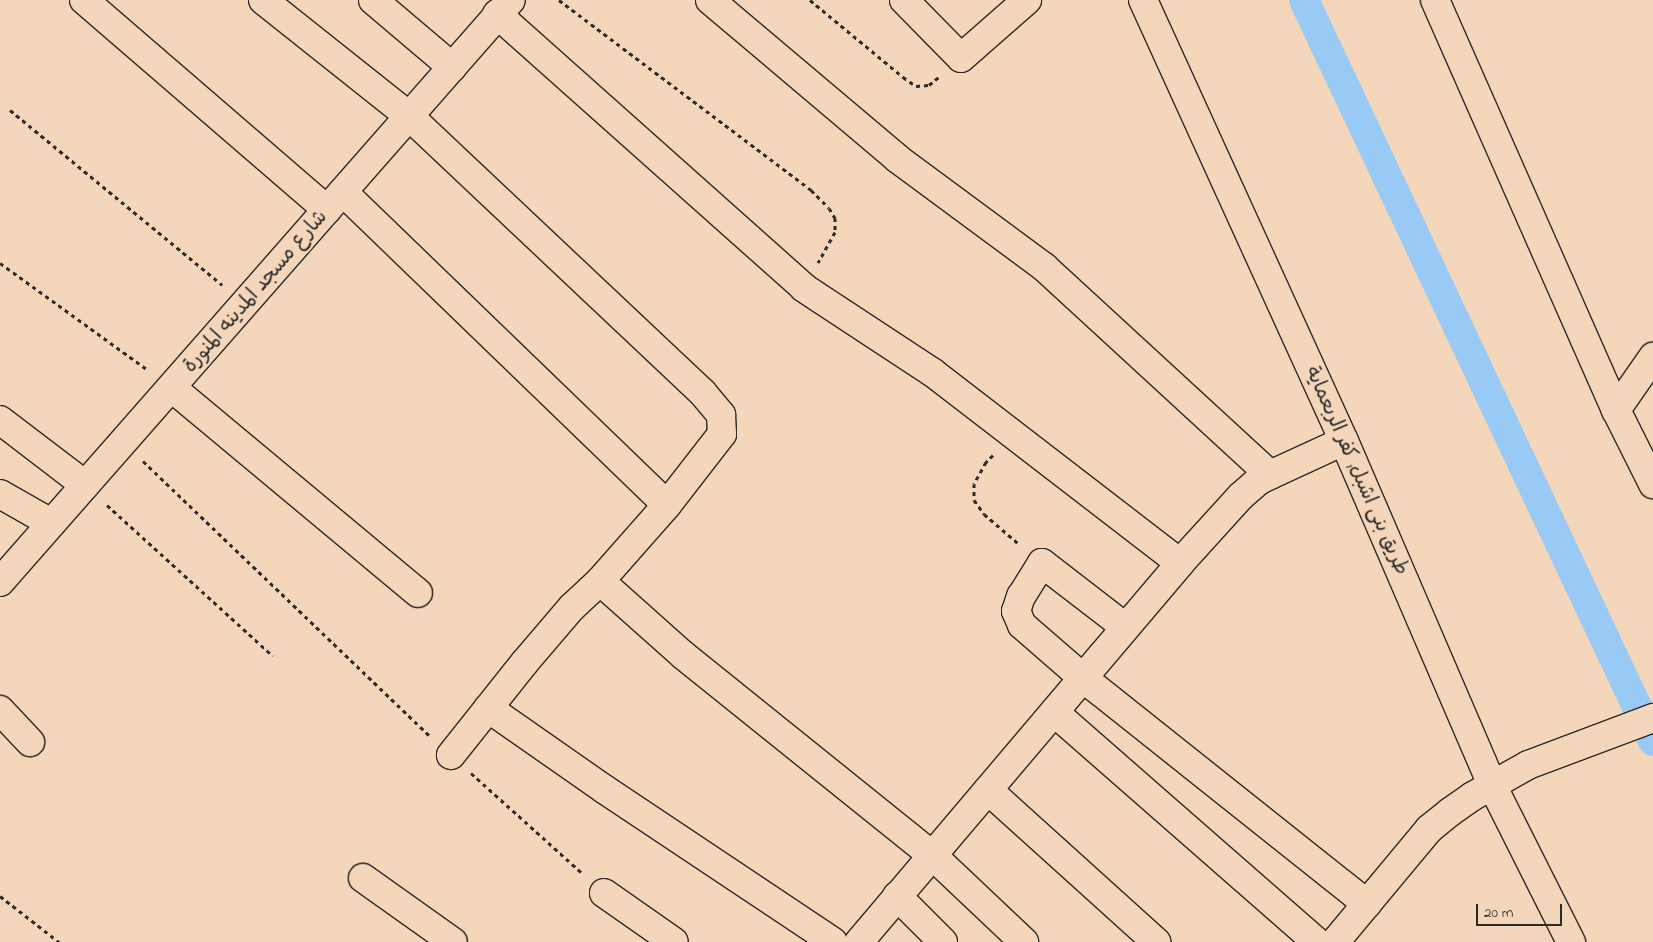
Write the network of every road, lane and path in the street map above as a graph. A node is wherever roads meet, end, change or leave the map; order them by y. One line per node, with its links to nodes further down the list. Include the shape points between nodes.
1 (84, 0): 16 (street)
2 (263, 0): 15 (street)
3 (373, 0): 13 (street)
4 (559, 0): 18 (path, via 811,190 829,208 835,218 835,232)
5 (710, 0): 27 (street, via 898,159 1044,267)
6 (810, 0): 12 (path, via 902,78 916,86 929,85)
7 (904, 0): 12 (street)
8 (1027, 0): 12 (street)
9 (1143, 0): 25 (street, طريق بنى اشبل, كفر الربعماية)
10 (1435, 0): 22 (street)
11 (504, 7): 13 (street, شارع مسجد المدينه المنورة); 18 (street)
12 (961, 58)
13 (452, 67): 15 (street, شارع مسجد المدينه المنورة)
14 (10, 110): 19 (path)
15 (410, 116): 16 (street, شارع مسجد المدينه المنورة); 31 (street, via 702,392 721,414 722,434)
16 (335, 201): 19 (street, شارع مسجد المدينه المنورة); 31 (street)
17 (0, 263): 21 (path)
18 (804, 288): 24 (street, via 932,372)
19 (246, 305): 21 (street, شارع مسجد المدينه المنورة)
20 (1653, 357): 22 (street)
21 (172, 388): 26 (street, شارع مسجد المدينه المنورة); 37 (street)
22 (1616, 410): 28 (street)
23 (0, 420): 29 (street)
24 (1014, 436): 33 (path, via 986,462 974,484 974,500 984,514); 34 (street)
25 (1344, 440): 27 (street); 47 (street, طريق بنى اشبل, كفر الربعماية)
26 (123, 443): 29 (street, شارع مسجد المدينه المنورة); 46 (path)
27 (1270, 475): 34 (street, via 1241,496)
28 (1653, 484)
29 (85, 485): 32 (street, شارع مسجد المدينه المنورة); 39 (path)
30 (0, 494): 32 (street)
31 (667, 505): 35 (street)
32 (51, 523): 36 (street, شارع مسجد المدينه المنورة)
33 (1042, 563): 38 (street); 40 (street, via 1021,596 1016,611 1022,624)
34 (1180, 563): 38 (street)
35 (600, 581): 41 (street, via 572,607); 49 (street, via 683,655)
36 (0, 582)
37 (418, 593)
38 (1125, 627): 40 (street)
39 (273, 656)
40 (1083, 678): 43 (street); 54 (street)
41 (488, 708): 46 (street); 58 (street)
42 (0, 710): 45 (street)
43 (1054, 712): 48 (street); 63 (street)
44 (1653, 718): 47 (street, via 1528,765)
45 (30, 742)
46 (451, 755): 51 (path)
47 (1492, 785): 54 (street, via 1429,830); 65 (street, طريق بنى اشبل, كفر الربعماية)
48 (988, 790): 49 (street); 62 (street)
49 (932, 856): 53 (street); 61 (street)
50 (363, 878): 56 (street)
51 (604, 893): 57 (street)
52 (0, 896): 55 (path)
53 (897, 896): 59 (street); 60 (street)
54 (1367, 904): 64 (street)
55 (58, 942)
56 (453, 942)
57 (674, 942)
58 (833, 942)
59 (859, 942)
60 (943, 942)
61 (1024, 942)
62 (1156, 942)
63 (1316, 942)
64 (1335, 942)
65 (1571, 942)

